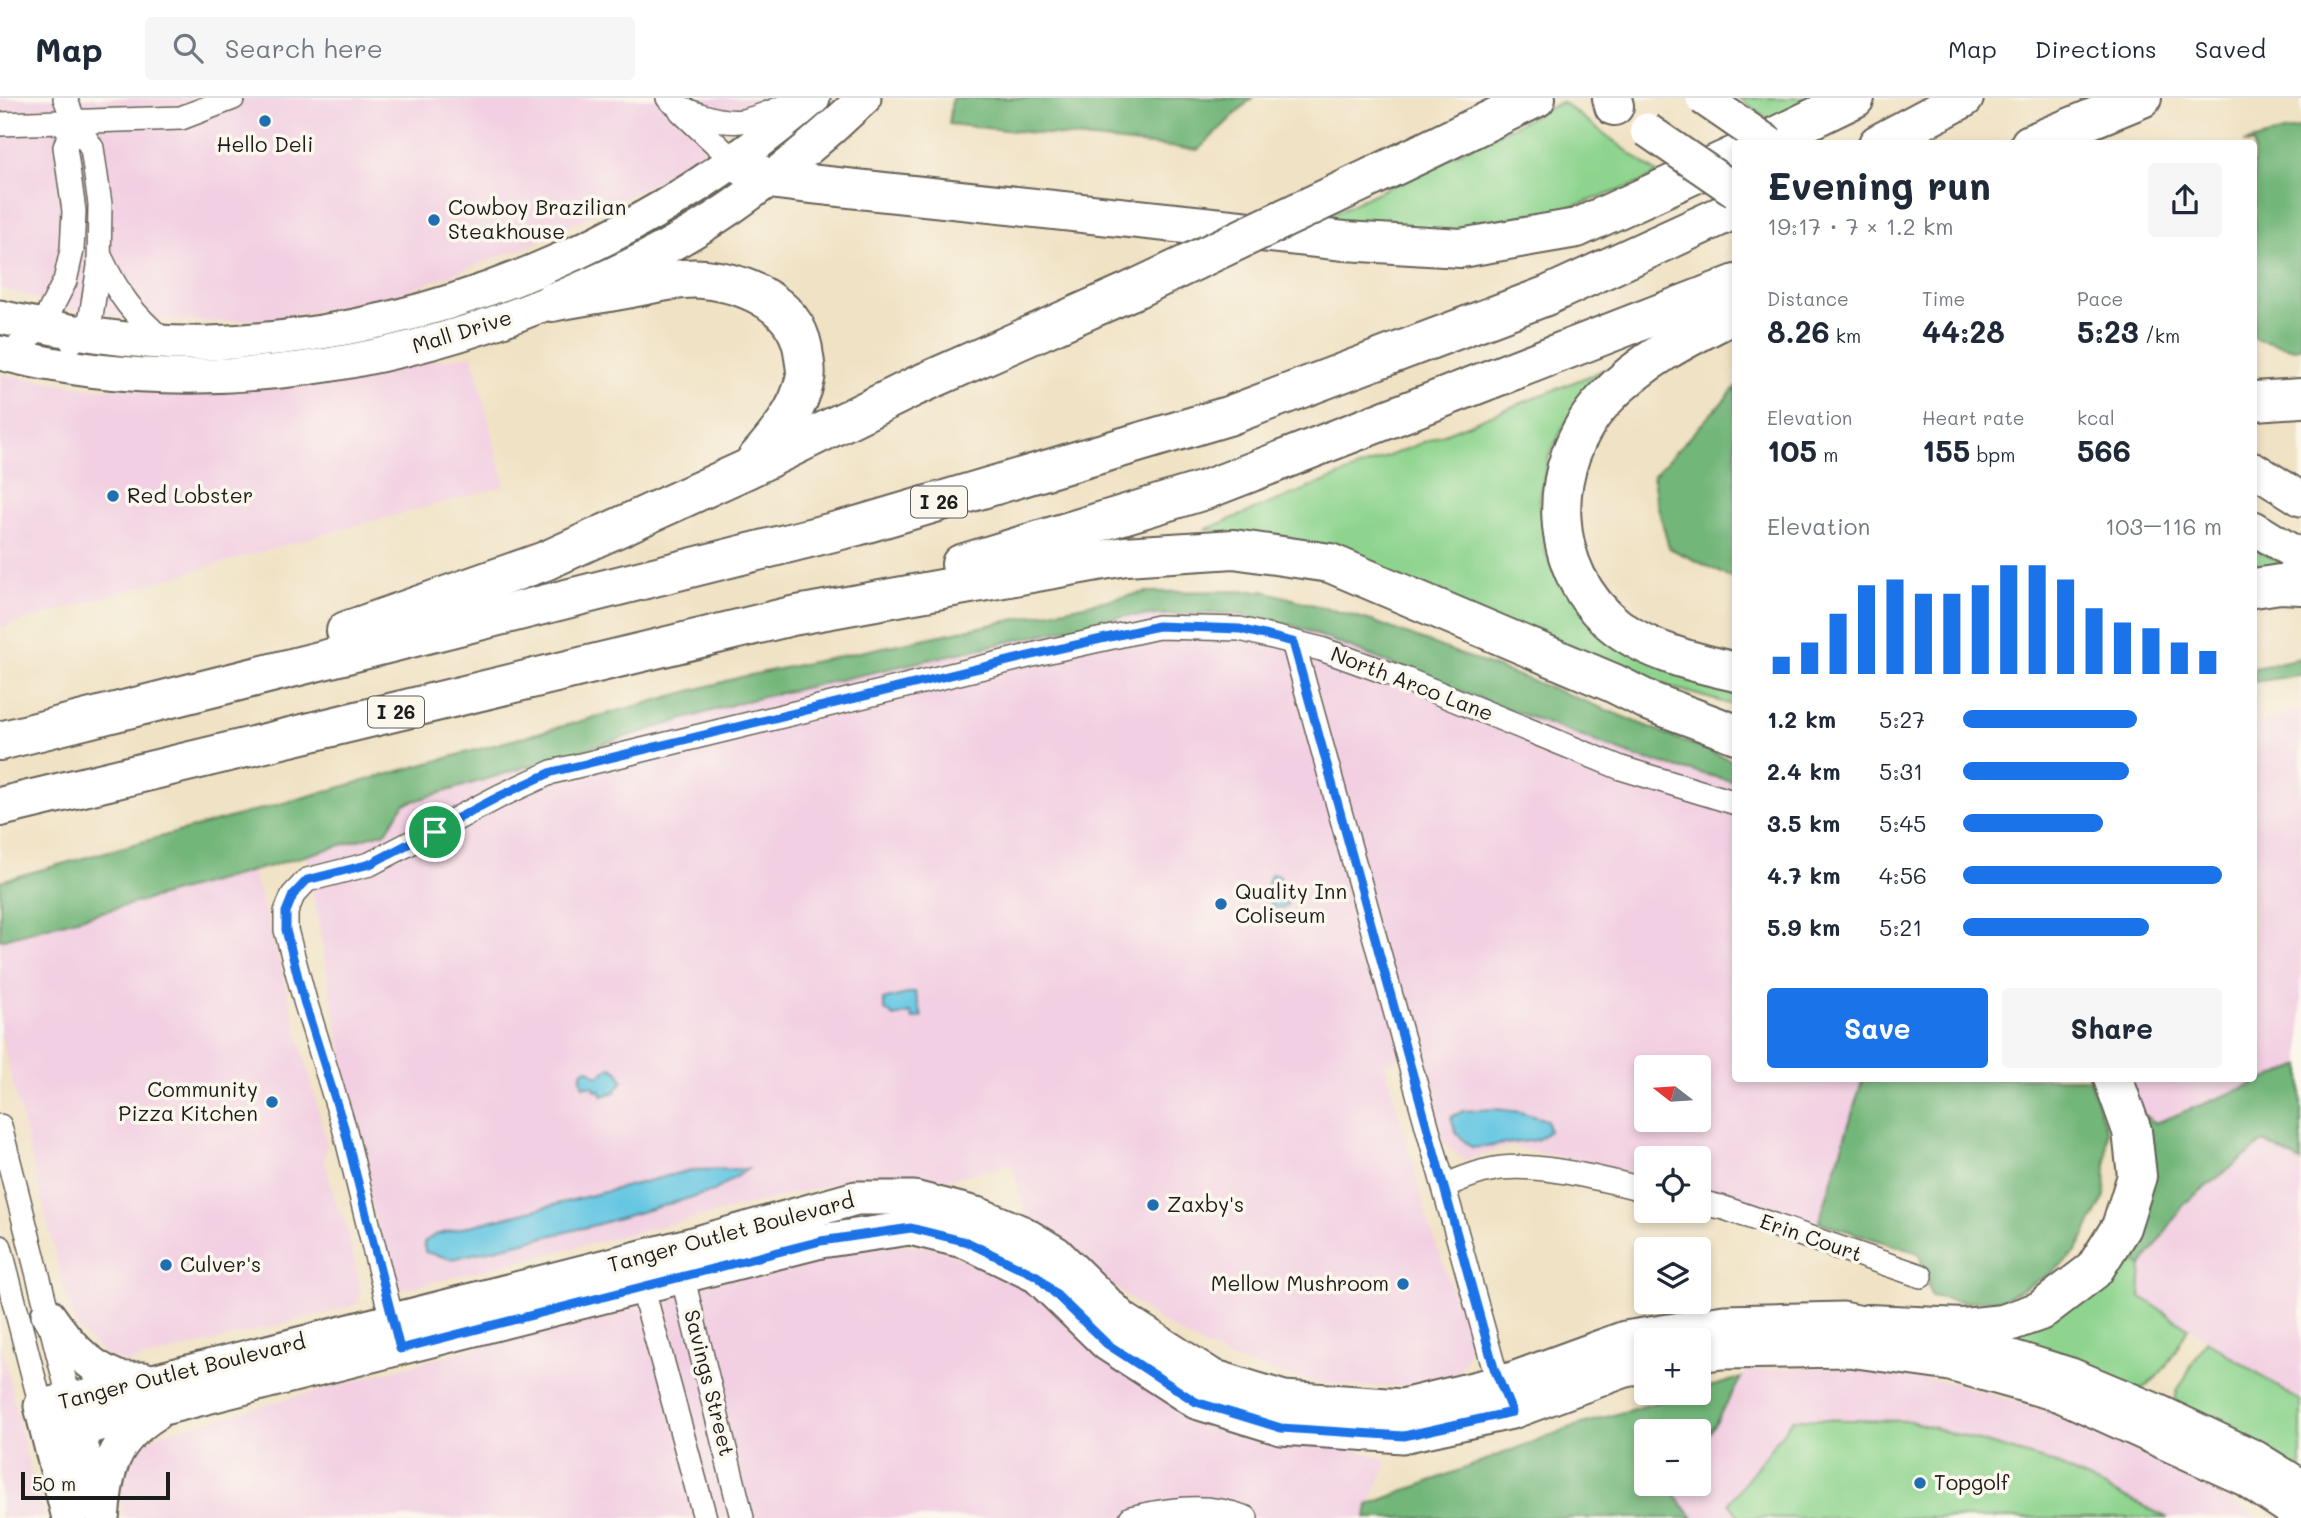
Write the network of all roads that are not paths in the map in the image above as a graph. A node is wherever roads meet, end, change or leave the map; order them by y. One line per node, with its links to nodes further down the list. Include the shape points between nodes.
1 (65, 98): 15 (street)
2 (233, 98): 15 (street, via 181,118)
3 (804, 98): 13 (street, via 739,122 695,114)
4 (813, 98): 24 (street, Mall Drive)
5 (864, 98): 25 (street, Mall Drive)
6 (1469, 98): 22 (highway, via 1460,118)
7 (1536, 98): 22 (highway)
8 (1702, 98): 17 (street, bridge)
9 (1854, 98): 18 (highway)
10 (1964, 98): 19 (highway)
11 (2098, 98): 20 (highway)
12 (2141, 98): 21 (highway)
13 (670, 100): 24 (street)
14 (1609, 101): 26 (street, bridge)
15 (74, 121): 16 (street); 28 (street, via 92,148 100,204); 33 (street, via 65,147 74,211 72,250 65,281)
16 (0, 124)
17 (1764, 140)
18 (1768, 140)
19 (1885, 140)
20 (2027, 140)
21 (2040, 140)
22 (1432, 147): 40 (highway, bridge, via 1133,290 914,387)
23 (1732, 157): 25 (highway, via 1577,228 1461,248 1346,241)
24 (735, 162): 25 (highway); 35 (street, Mall Drive, via 627,229 494,287 412,312 279,338)
25 (769, 179): 30 (street, Mall Drive, via 682,238)
26 (1732, 188)
27 (1732, 211): 51 (highway, I 26, via 1546,296 1228,416 858,526)
28 (99, 254): 34 (street, via 91,316); 35 (street, via 115,287 138,318)
29 (1732, 286): 47 (highway, I 26, via 1205,489)
30 (552, 302): 37 (street, Mall Drive, via 410,348 270,374 122,374); 40 (highway, via 668,280 703,279 768,298 798,330 806,376 793,411)
31 (1732, 315): 49 (highway, via 1668,347 1602,402 1567,461 1561,526 1567,558 1581,586 1618,628 1668,653)
32 (0, 317): 33 (street, Mall Drive)
33 (42, 326): 34 (street, Mall Drive); 36 (street)
34 (84, 332): 35 (street, Mall Drive); 37 (street)
35 (165, 342)
36 (4, 354): 37 (street, Mall Drive)
37 (48, 364)
38 (2301, 398): 39 (highway)
39 (2257, 401)
40 (747, 470): 51 (highway, via 545,561)
41 (2257, 472): 42 (street)
42 (2301, 499)
43 (2257, 530): 44 (street)
44 (2301, 557)
45 (2301, 585): 46 (highway)
46 (2257, 588)
47 (792, 616): 50 (highway, via 1125,556 1234,549 1329,563); 56 (highway, I 26)
48 (1293, 642): 55 (street, North Arco Lane, via 1402,678 1621,768); 59 (street); 68 (street, North Arco Lane, via 1240,629 1158,626 1049,651 552,772 370,864 307,880 293,895 286,912 286,930 344,1127)
49 (1732, 671)
50 (1613, 683): 52 (highway); 53 (highway)
51 (116, 712): 54 (highway, I 26)
52 (1732, 716)
53 (1732, 732)
54 (0, 741)
55 (1732, 802)
56 (0, 807)
57 (2114, 1082): 67 (highway, via 2132,1131 2137,1176 2121,1227 2094,1270 2040,1311 2003,1324 1964,1328)
58 (0, 1126): 66 (street)
59 (1444, 1186): 60 (street, via 1491,1169 1514,1167 1584,1175); 72 (street)
60 (1634, 1187)
61 (1711, 1205): 65 (street, Erin Court)
62 (0, 1247): 73 (street)
63 (679, 1262): 64 (street, Tanger Outlet Boulevard); 72 (street, Tanger Outlet Boulevard, via 911,1228 967,1242 1037,1276 1107,1344 1196,1402 1281,1428 1404,1436); 79 (street, Savings Street)
64 (639, 1273): 68 (street, Tanger Outlet Boulevard); 78 (street, Savings Street)
65 (1921, 1276)
66 (48, 1315): 71 (street, via 68,1345 88,1361); 73 (street)
67 (1868, 1324): 72 (street, Tanger Outlet Boulevard, via 1843,1320 1724,1322 1625,1338); 74 (street, Tanger Outlet Boulevard, via 1986,1349 2071,1375 2256,1458)
68 (396, 1334): 71 (street, Tanger Outlet Boulevard)
69 (1711, 1354): 75 (street, via 1849,1350 1950,1363 2060,1395 2245,1479)
70 (1634, 1367): 72 (street, Tanger Outlet Boulevard)
71 (160, 1395): 73 (street, Tanger Outlet Boulevard); 77 (street, via 115,1454)
72 (1505, 1397)
73 (59, 1419): 76 (street); 77 (street)
74 (2301, 1486)
75 (2301, 1516)
76 (69, 1518)
77 (101, 1518)
78 (705, 1518)
79 (742, 1518)
80 (1130, 1518): 81 (street, via 1199,1507)
81 (1246, 1518)

